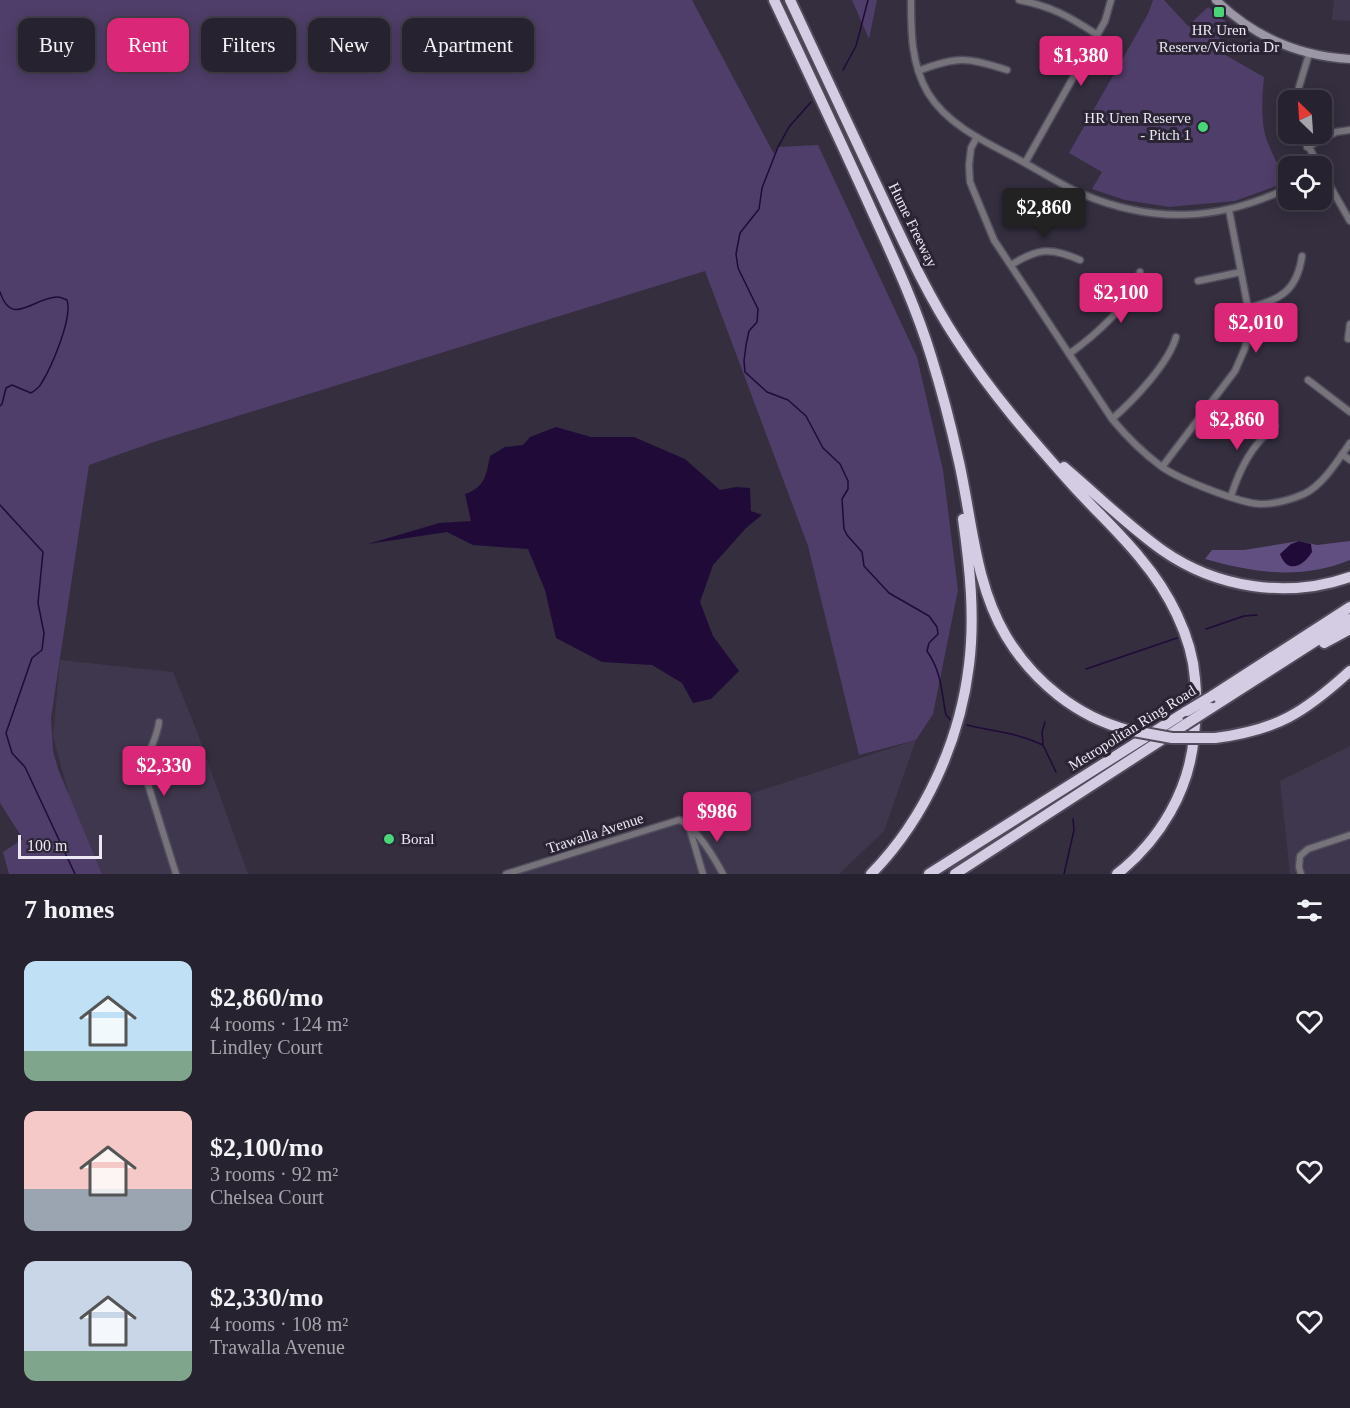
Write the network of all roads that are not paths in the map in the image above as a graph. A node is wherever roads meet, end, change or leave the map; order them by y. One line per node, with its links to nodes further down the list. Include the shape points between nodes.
1 (774, 0): 38 (highway, Hume Freeway, via 906,288 932,359)
2 (790, 0): 40 (highway, Hume Freeway, via 940,311 990,388)
3 (911, 0): 11 (street, via 913,51)
4 (1019, 0): 7 (street, via 1066,15)
5 (1111, 0): 7 (street)
6 (1216, 0): 8 (street, via 1266,37)
7 (1096, 34): 18 (street)
8 (1309, 54): 9 (street); 12 (street)
9 (1350, 59)
10 (1007, 70): 11 (street, via 963,58)
11 (918, 71): 14 (street, via 937,104)
12 (1299, 90)
13 (1350, 130): 16 (street, via 1336,132)
14 (979, 138): 18 (street); 25 (street, via 969,165 970,182 994,240)
15 (1306, 144): 16 (street)
16 (1307, 147): 17 (street)
17 (1312, 156)
18 (1025, 163): 21 (street, via 1083,194 1129,210 1164,215)
19 (1332, 189): 22 (street)
20 (1278, 193): 21 (street)
21 (1229, 210): 27 (street)
22 (1349, 217)
23 (1302, 256): 29 (street, via 1300,268 1284,294 1273,302)
24 (1080, 260): 25 (street, via 1053,250 1031,254)
25 (1011, 265): 33 (street)
26 (1140, 272): 33 (street, via 1138,283 1110,320)
27 (1241, 272): 28 (street); 29 (street)
28 (1198, 281)
29 (1248, 308): 43 (street, via 1249,330 1235,371)
30 (1350, 324): 32 (street)
31 (1176, 337): 36 (street, via 1173,350 1133,400)
32 (1347, 339)
33 (1070, 354): 36 (street)
34 (1308, 380): 35 (street)
35 (1350, 412)
36 (1112, 419): 43 (street)
37 (1275, 426): 44 (street, via 1261,437 1244,461)
38 (952, 433): 50 (highway, bridge, via 988,597 1006,636 1028,666 1061,698 1098,720 1128,730 1172,738 1215,738 1247,734 1290,717); 58 (highway, via 971,580 965,690 935,781 900,839)
39 (1350, 443): 41 (street)
40 (1039, 445): 45 (highway, via 1161,549 1205,573 1235,583 1276,588 1324,584); 61 (highway, via 1157,580 1179,620 1194,667 1193,754 1185,780 1156,834)
41 (1342, 454): 42 (street); 44 (street, via 1306,493 1281,503 1257,504)
42 (1350, 460)
43 (1162, 467): 44 (street)
44 (1231, 496)
45 (1350, 577)
46 (1350, 607): 59 (highway, Metropolitan Ring Road, bridge)
47 (1350, 619): 49 (highway, Metropolitan Ring Road)
48 (1350, 629): 49 (highway)
49 (1286, 661): 60 (highway, Metropolitan Ring Road, bridge)
50 (1350, 671)
51 (159, 722): 54 (street, via 145,775)
52 (689, 826): 55 (street, Trawalla Avenue, via 675,820); 56 (street); 57 (street)
53 (1350, 835): 62 (street, via 1308,849 1300,856)
54 (176, 874)
55 (506, 874)
56 (704, 874)
57 (723, 874)
58 (872, 874)
59 (929, 874)
60 (955, 874)
61 (1117, 874)
62 (1301, 874)

